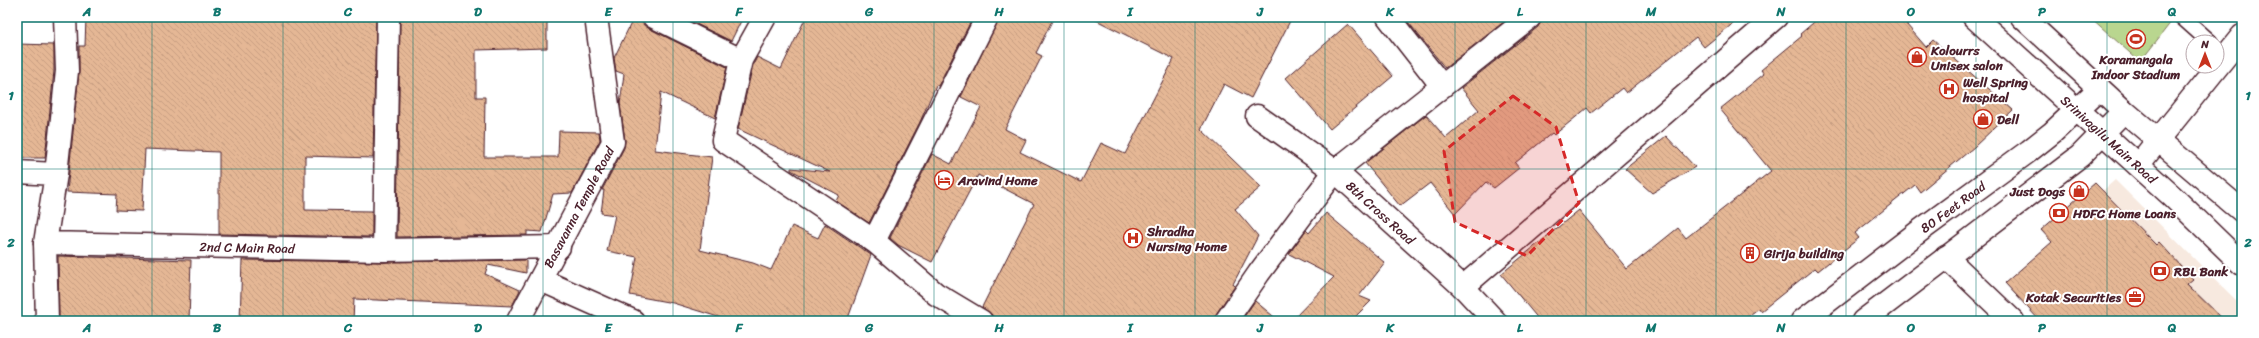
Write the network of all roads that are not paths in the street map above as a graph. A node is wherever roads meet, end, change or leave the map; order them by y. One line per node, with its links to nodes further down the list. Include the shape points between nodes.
1 (65, 17): 28 (street, via 67,71)
2 (388, 17): 33 (street)
3 (596, 17): 32 (street, Basavanna Temple Road, via 613,142)
4 (654, 17): 16 (street)
5 (765, 17): 16 (street)
6 (987, 17): 30 (street)
7 (1388, 17): 18 (street)
8 (1530, 17): 18 (street)
9 (1776, 17): 37 (street)
10 (1974, 17): 20 (street, Srinivagilu Main Road)
11 (2022, 17): 19 (street)
12 (2182, 17): 13 (lane)
13 (2201, 34)
14 (2242, 36): 15 (street)
15 (2225, 45)
16 (741, 60): 30 (street, via 723,140)
17 (2201, 74): 24 (street)
18 (1442, 86): 26 (street)
19 (2099, 89): 20 (street, 80 Feet Road); 21 (street)
20 (2076, 110): 23 (street, Srinivagilu Main Road); 44 (street, 80 Feet Road, via 2029,151)
21 (2124, 111): 23 (street); 24 (street)
22 (1257, 116): 26 (street, 8th Cross Road)
23 (2102, 134): 25 (street, Srinivagilu Main Road); 34 (street, via 2080,156)
24 (2158, 138): 25 (street); 29 (street)
25 (2138, 165): 35 (street, Srinivagilu Main Road)
26 (1335, 171): 37 (street, 8th Cross Road); 42 (street)
27 (17, 172): 28 (street)
28 (56, 174): 31 (street)
29 (2242, 211)
30 (874, 241): 41 (street, via 936,294)
31 (45, 243): 33 (street, 2nd C Main Road); 38 (street)
32 (559, 248): 33 (street, 2nd C Main Road); 36 (street, Basavanna Temple Road)
33 (384, 250)
34 (1946, 257): 45 (street); 46 (street)
35 (2242, 264)
36 (541, 280): 39 (street, Basavanna Temple Road); 40 (street)
37 (1463, 287): 43 (street, 8th Cross Road)
38 (46, 321)
39 (518, 321)
40 (633, 321)
41 (981, 321)
42 (1226, 321)
43 (1495, 321)
44 (1802, 321)
45 (1863, 321)
46 (2013, 321)

